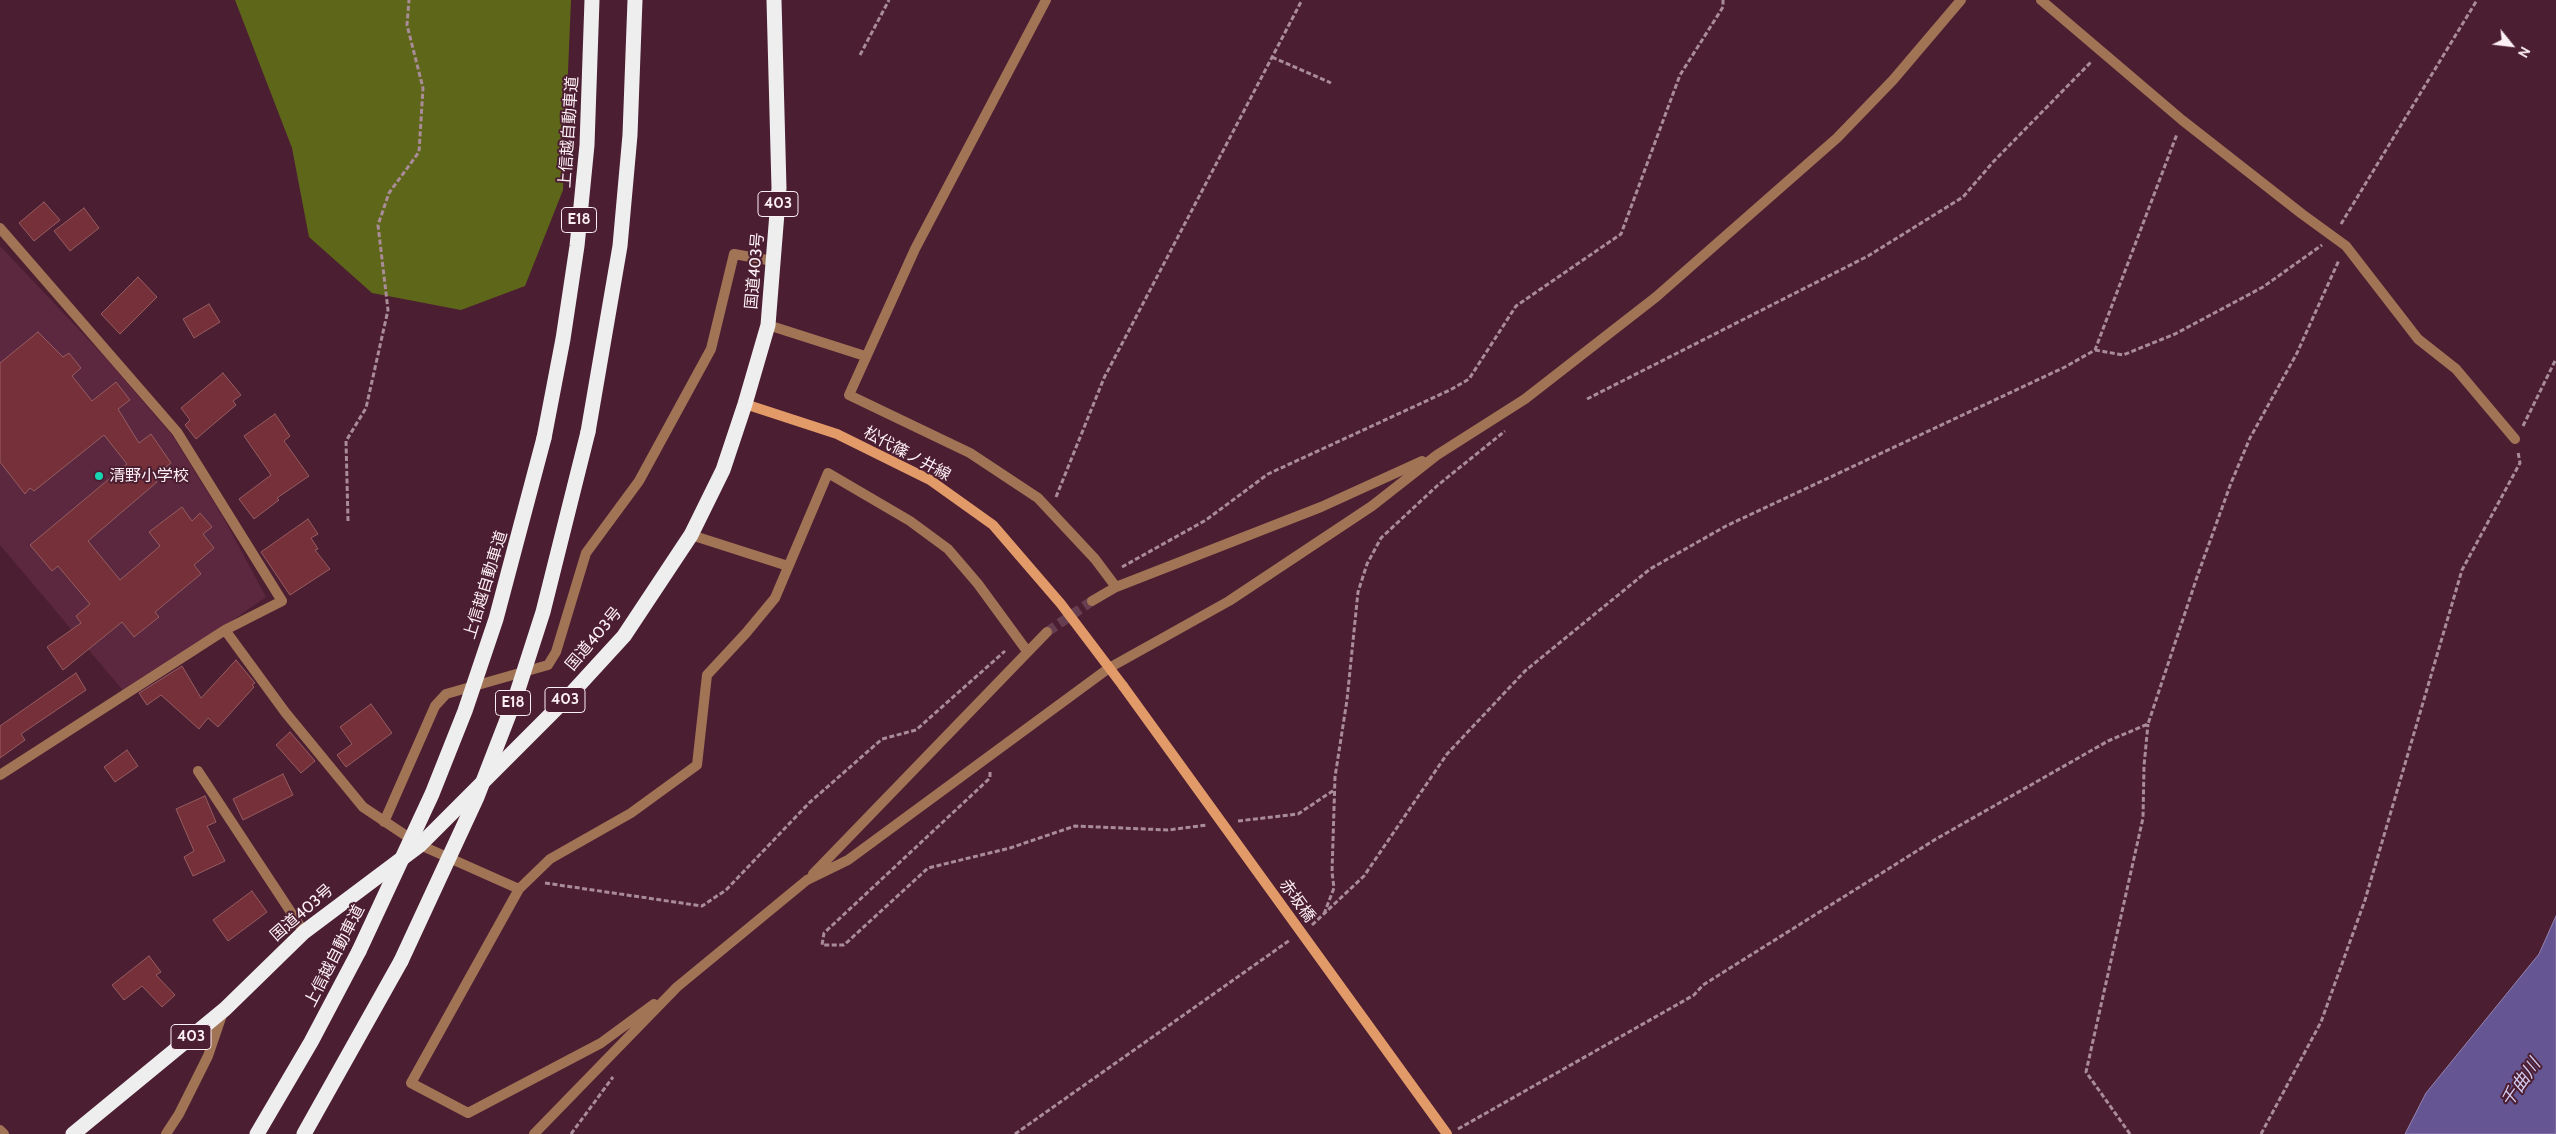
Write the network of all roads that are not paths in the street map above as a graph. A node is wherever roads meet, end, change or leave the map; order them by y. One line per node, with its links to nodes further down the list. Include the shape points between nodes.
1 (592, 0): 36 (highway, 上信越自動車道 / E18, bridge, via 587,145 564,339 544,438 498,610 465,711 432,794 359,951)
2 (635, 0): 37 (highway, E18, bridge, via 630,135 620,246 588,432 543,612 515,699 477,797 401,961)
3 (774, 0): 8 (highway, 国道403号 / 403, via 779,188)
4 (1046, 0): 10 (street, via 915,249)
5 (1961, 0): 13 (street, via 1893,80 1837,138 1656,297 1525,399)
6 (2041, 0): 12 (street, via 2182,120 2346,246 2418,339 2456,369)
7 (0, 228): 18 (street, via 177,432 282,600)
8 (773, 261): 9 (highway, 国道403号 / 403); 25 (street, via 734,254 711,349 639,481 586,553 556,652 548,665 446,694 435,706)
9 (768, 324): 10 (street); 11 (highway, 国道403号 / 403)
10 (865, 356): 16 (street, via 849,395 970,453 1038,498)
11 (745, 404): 14 (highway, 国道403号 / 403, via 723,470); 21 (main road, 松代篠ノ井線, via 837,434 930,480 993,526 1062,604)
12 (2515, 439)
13 (1437, 455): 16 (street, via 1321,507); 21 (street, via 1372,506 1229,601)
14 (691, 535): 15 (street); 26 (highway, 国道403号 / 403, via 624,636 569,696)
15 (788, 566): 20 (street, via 828,473 910,521 948,549); 28 (street, via 775,598 707,675 696,765 631,813 550,859)
16 (1116, 587): 17 (street)
17 (1092, 601)
18 (225, 630): 24 (street); 25 (street, via 285,712 357,800)
19 (1047, 632): 20 (street)
20 (1027, 651): 27 (street)
21 (1109, 668): 22 (main road, 松代篠ノ井線); 27 (street, via 848,860)
22 (1122, 686): 39 (main road, 赤坂橋, bridge)
23 (198, 771): 29 (street)
24 (0, 775)
25 (384, 822): 26 (street)
26 (420, 845): 28 (street); 29 (highway, 国道403号 / 403)
27 (807, 880): 30 (street)
28 (519, 889): 30 (street, via 411,1083 468,1113 601,1043)
29 (304, 932): 31 (highway, 国道403号 / 403)
30 (677, 987): 38 (street)
31 (224, 1009): 34 (highway, 国道403号 / 403); 35 (street, via 208,1056)
32 (0, 1130): 33 (street)
33 (4, 1134)
34 (73, 1134)
35 (166, 1134)
36 (258, 1134)
37 (304, 1134)
38 (534, 1134)
39 (1449, 1134)

